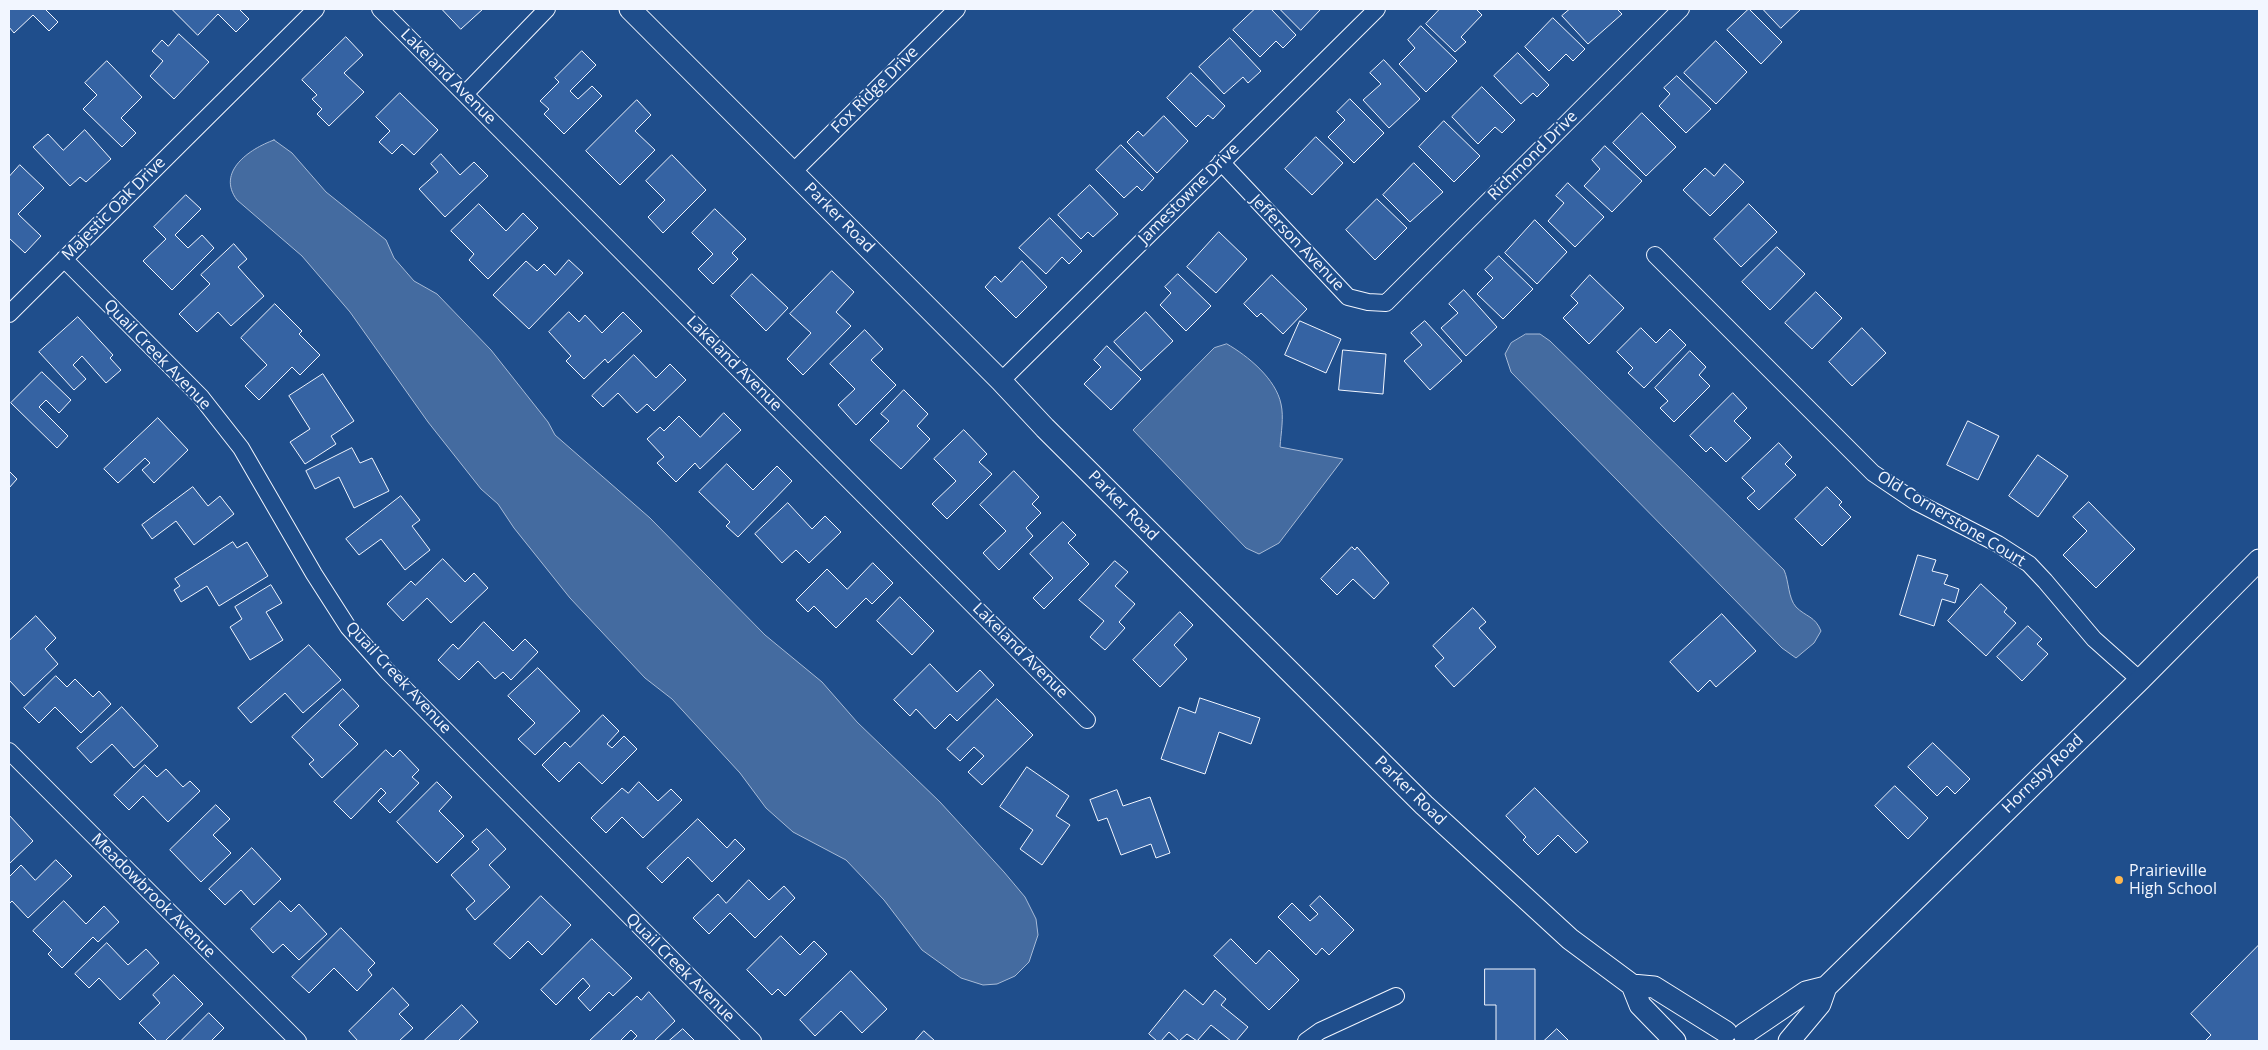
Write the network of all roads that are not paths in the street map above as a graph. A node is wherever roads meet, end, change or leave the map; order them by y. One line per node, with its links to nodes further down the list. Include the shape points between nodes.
1 (316, 9): 12 (street, Majestic Oak Drive)
2 (380, 9): 8 (street, Lakeland Avenue)
3 (547, 9): 8 (street)
4 (630, 9): 10 (street, Parker Road)
5 (957, 9): 10 (street, Fox Ridge Drive)
6 (1377, 9): 9 (street, Jamestowne Drive)
7 (1681, 9): 13 (street, Richmond Drive)
8 (465, 94): 18 (street, Lakeland Avenue)
9 (1221, 162): 13 (street, Jefferson Avenue, via 1348,296); 15 (street, Jamestowne Drive)
10 (793, 172): 15 (street, Parker Road)
11 (1655, 254): 17 (street, Old Cornerstone Court, via 1874,473 1916,502 1998,544 2028,564 2094,639)
12 (64, 259): 14 (street, Majestic Oak Drive); 25 (street, Quail Creek Avenue, via 201,398 241,448 314,574 348,626 381,664)
13 (1386, 303)
14 (9, 314)
15 (1001, 381): 20 (street, Parker Road, via 1424,805 1570,939)
16 (2259, 560): 17 (street, Hornsby Road)
17 (2140, 680): 21 (street, Hornsby Road)
18 (1088, 720)
19 (9, 752): 24 (street, Meadowbrook Avenue)
20 (1632, 985): 23 (street, Parker Road, via 1654,987); 27 (street, Parker Road, via 1640,1005)
21 (1826, 987): 23 (street, Hornsby Road, via 1806,992); 29 (street, Hornsby Road, via 1820,1004)
22 (1396, 996): 26 (street, via 1320,1031)
23 (1742, 1036): 28 (street, Hornsby Road, via 1719,1034)
24 (298, 1041)
25 (753, 1041)
26 (1306, 1041)
27 (1675, 1041)
28 (1707, 1041)
29 (1789, 1041)

